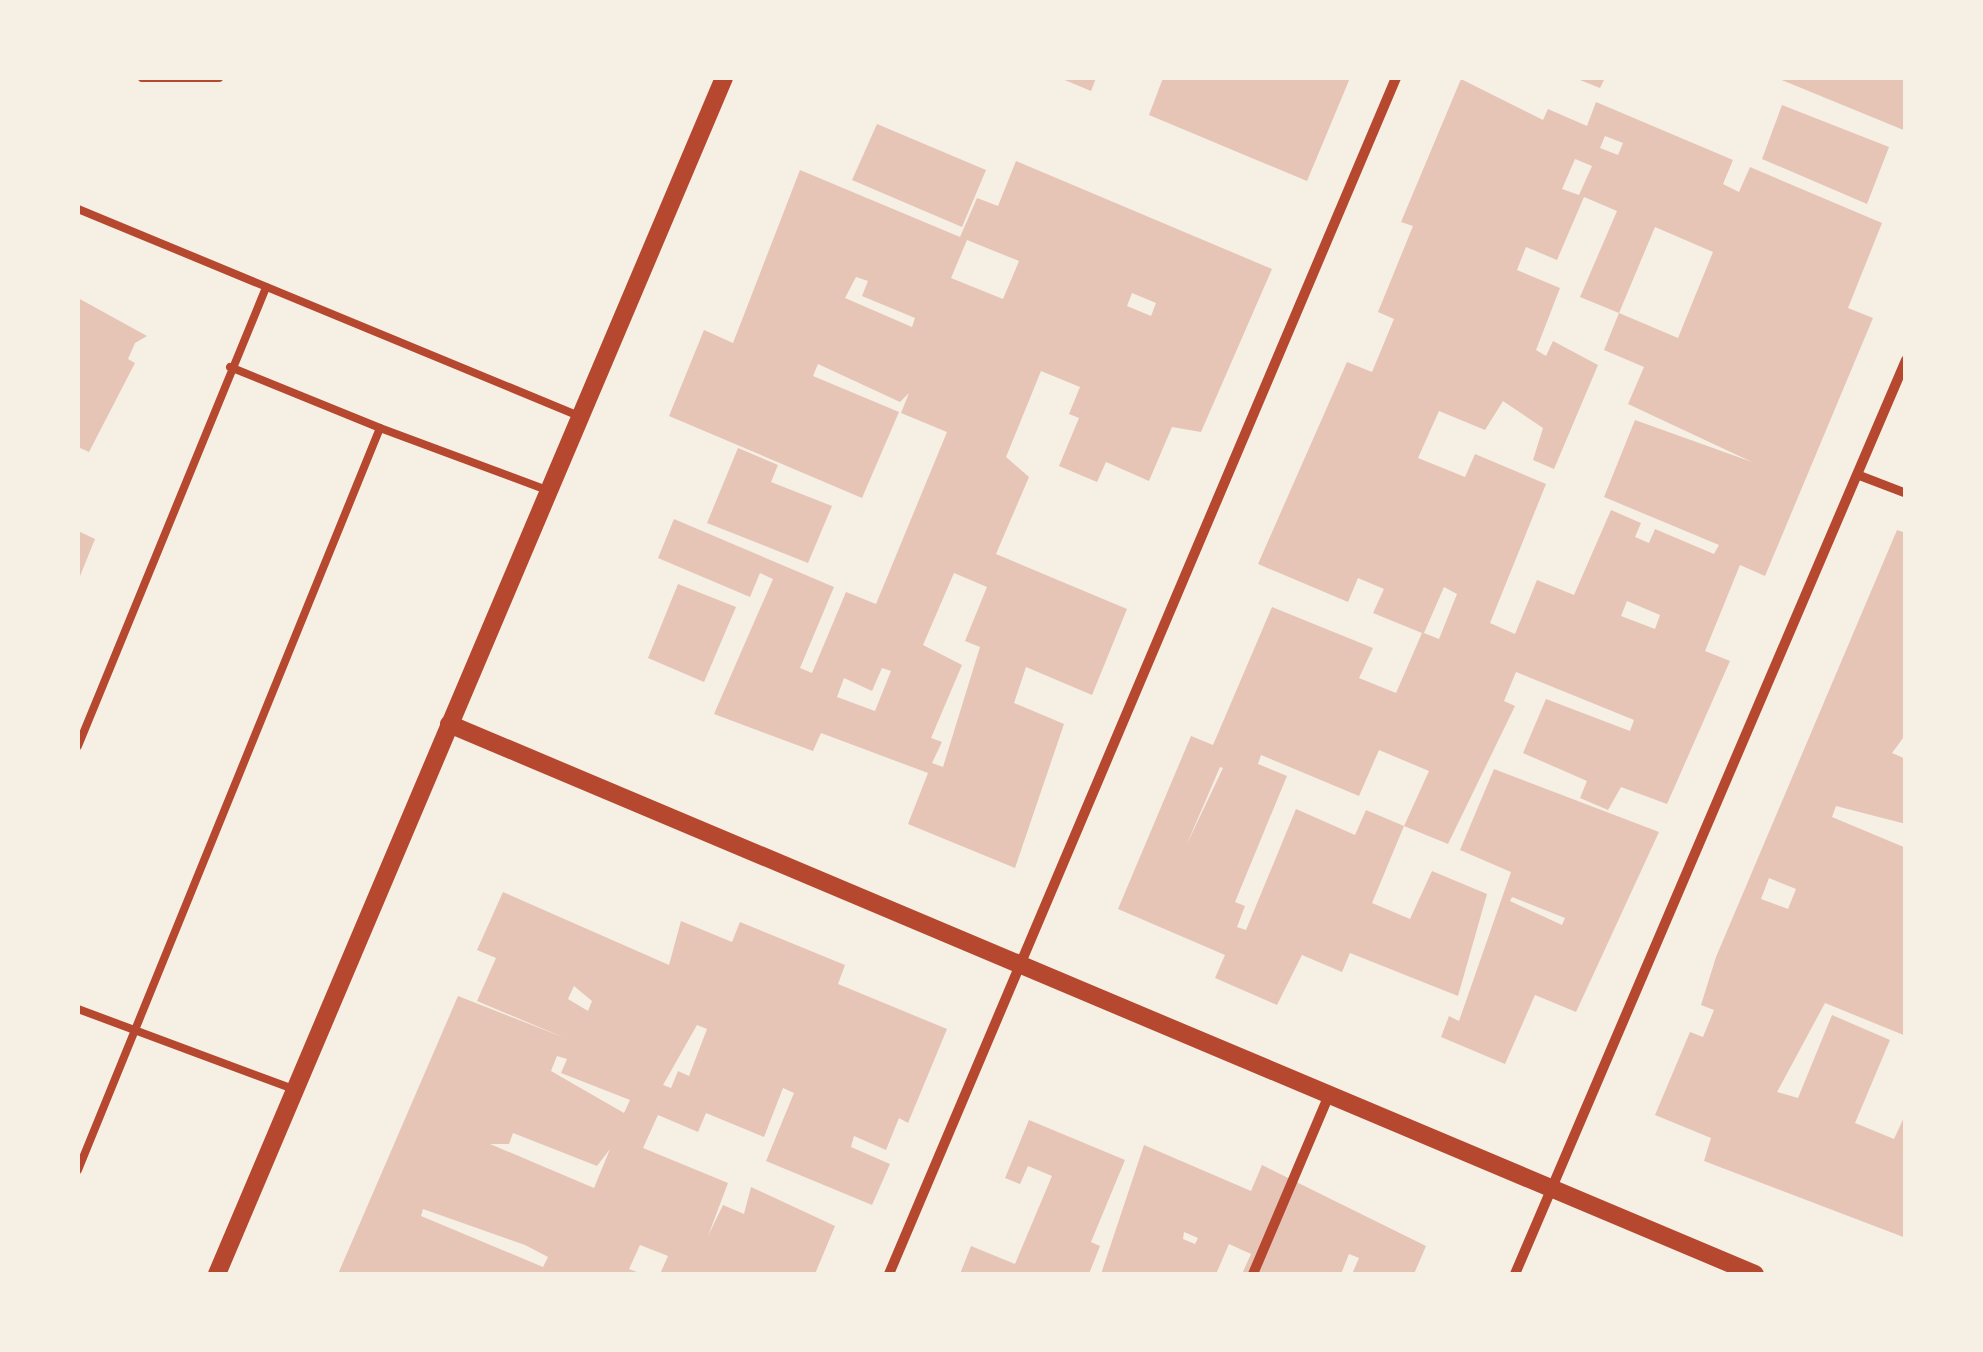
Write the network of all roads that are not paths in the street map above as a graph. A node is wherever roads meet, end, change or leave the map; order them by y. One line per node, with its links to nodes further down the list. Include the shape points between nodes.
1 (142, 78): 2 (lane)
2 (218, 78)
3 (724, 78): 9 (street)
4 (1396, 78): 16 (street, via 1178,577)
5 (78, 209): 6 (lane)
6 (266, 288): 8 (lane); 9 (lane)
7 (1906, 360): 11 (street)
8 (230, 367): 10 (lane); 15 (lane)
9 (579, 416): 12 (street)
10 (380, 428): 12 (lane); 18 (lane)
11 (1859, 475): 13 (street); 22 (street)
12 (550, 491): 14 (street)
13 (1906, 493)
14 (449, 724): 16 (street); 19 (street)
15 (78, 746)
16 (1024, 969): 20 (street); 24 (street)
17 (78, 1009): 18 (lane)
18 (135, 1030): 19 (lane); 21 (lane)
19 (294, 1090): 23 (street)
20 (1328, 1098): 22 (street); 25 (street)
21 (78, 1170)
22 (1550, 1190): 26 (street); 27 (street)
23 (217, 1274)
24 (889, 1274)
25 (1253, 1274)
26 (1515, 1274)
27 (1755, 1274)

